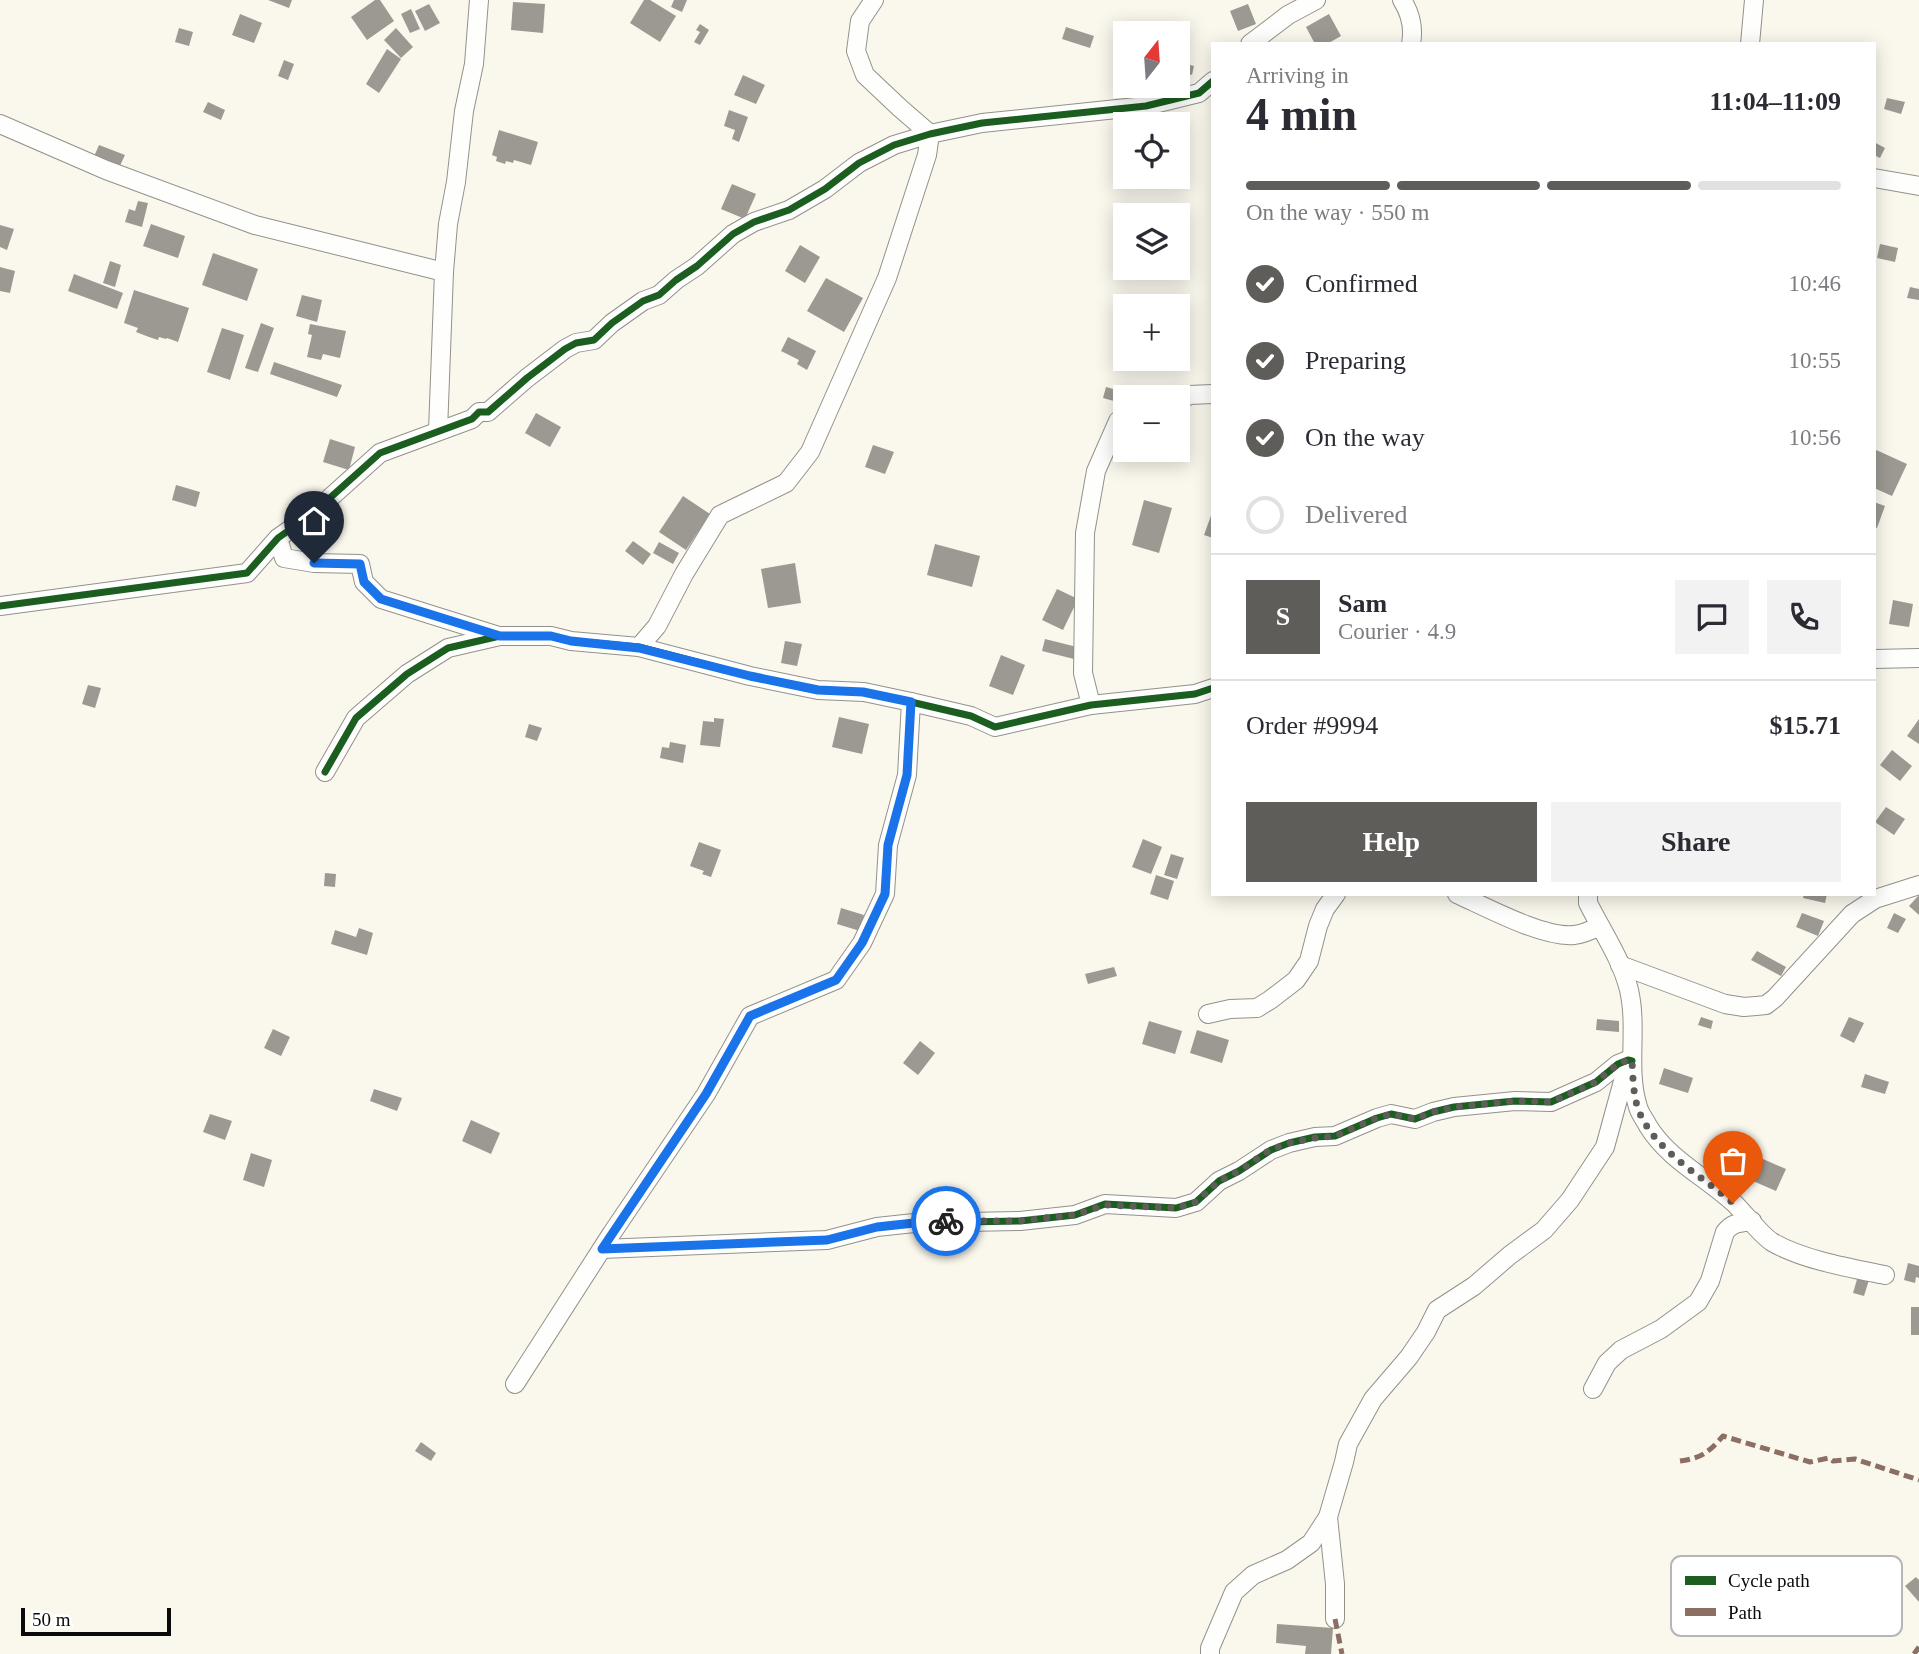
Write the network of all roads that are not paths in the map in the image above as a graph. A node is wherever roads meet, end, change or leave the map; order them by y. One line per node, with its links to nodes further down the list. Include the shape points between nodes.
1 (479, 0): 14 (street)
2 (874, 0): 11 (street, via 860,21 856,51 865,75)
3 (1316, 0): 6 (street)
4 (1402, 0): 7 (street, via 1413,28)
5 (1754, 0): 8 (street)
6 (1253, 42)
7 (1411, 42)
8 (1750, 42)
9 (1211, 83): 11 (street, via 1199,93 1146,106 982,123)
10 (1, 125): 14 (street, via 255,225)
11 (930, 134): 17 (street, via 894,145 789,210 733,234 659,295 643,301 594,340 565,349 488,412); 22 (street, via 887,278 810,452 786,483 720,515 657,626)
12 (1876, 177): 13 (street)
13 (1919, 186)
14 (444, 272): 17 (street)
15 (1211, 394): 16 (street)
16 (1190, 395)
17 (438, 431): 19 (street, via 380,453)
18 (1113, 432): 27 (street, via 1096,471 1085,533 1083,673)
19 (278, 538): 20 (street, via 247,573); 21 (street, via 284,558 360,564 364,582 381,599)
20 (0, 606)
21 (500, 636): 22 (street, via 551,636); 28 (street, via 448,648 407,674 356,718)
22 (639, 648): 26 (street, via 818,690 863,692)
23 (1919, 658): 24 (street)
24 (1876, 659)
25 (1211, 689): 27 (street)
26 (911, 702): 27 (street, via 995,726); 38 (street, via 907,775 888,845 885,894 862,943 836,980 750,1016 706,1094)
27 (1091, 705)
28 (325, 772)
29 (1919, 885): 34 (street, via 1875,899 1852,915 1766,1005 1725,1004)
30 (1335, 896): 35 (street, via 1325,909 1309,961 1296,980 1257,1008)
31 (1461, 896): 33 (street, via 1535,929 1577,935)
32 (1588, 896): 33 (street)
33 (1600, 926): 34 (street)
34 (1620, 965): 36 (street, via 1629,991)
35 (1208, 1014)
36 (1632, 1062): 37 (street, via 1639,1110 1658,1141); 38 (street, via 1618,1064 1596,1082 1551,1102 1467,1105 1415,1119 1391,1114 1335,1136 1289,1143 1219,1181 1196,1202 1176,1208 1105,1205 1075,1215 1032,1220 877,1227 827,1240); 42 (street, via 1605,1147 1570,1200 1544,1230 1437,1310 1409,1357 1374,1399 1348,1444)
37 (1752, 1222): 39 (street, via 1770,1241 1796,1252); 41 (street, via 1734,1223 1725,1232 1710,1281 1698,1302 1621,1350 1607,1363)
38 (602, 1249): 40 (street)
39 (1885, 1275)
40 (515, 1384)
41 (1593, 1389)
42 (1328, 1517): 43 (street); 44 (street, via 1311,1543 1253,1575 1234,1592)
43 (1335, 1619)
44 (1210, 1654)

